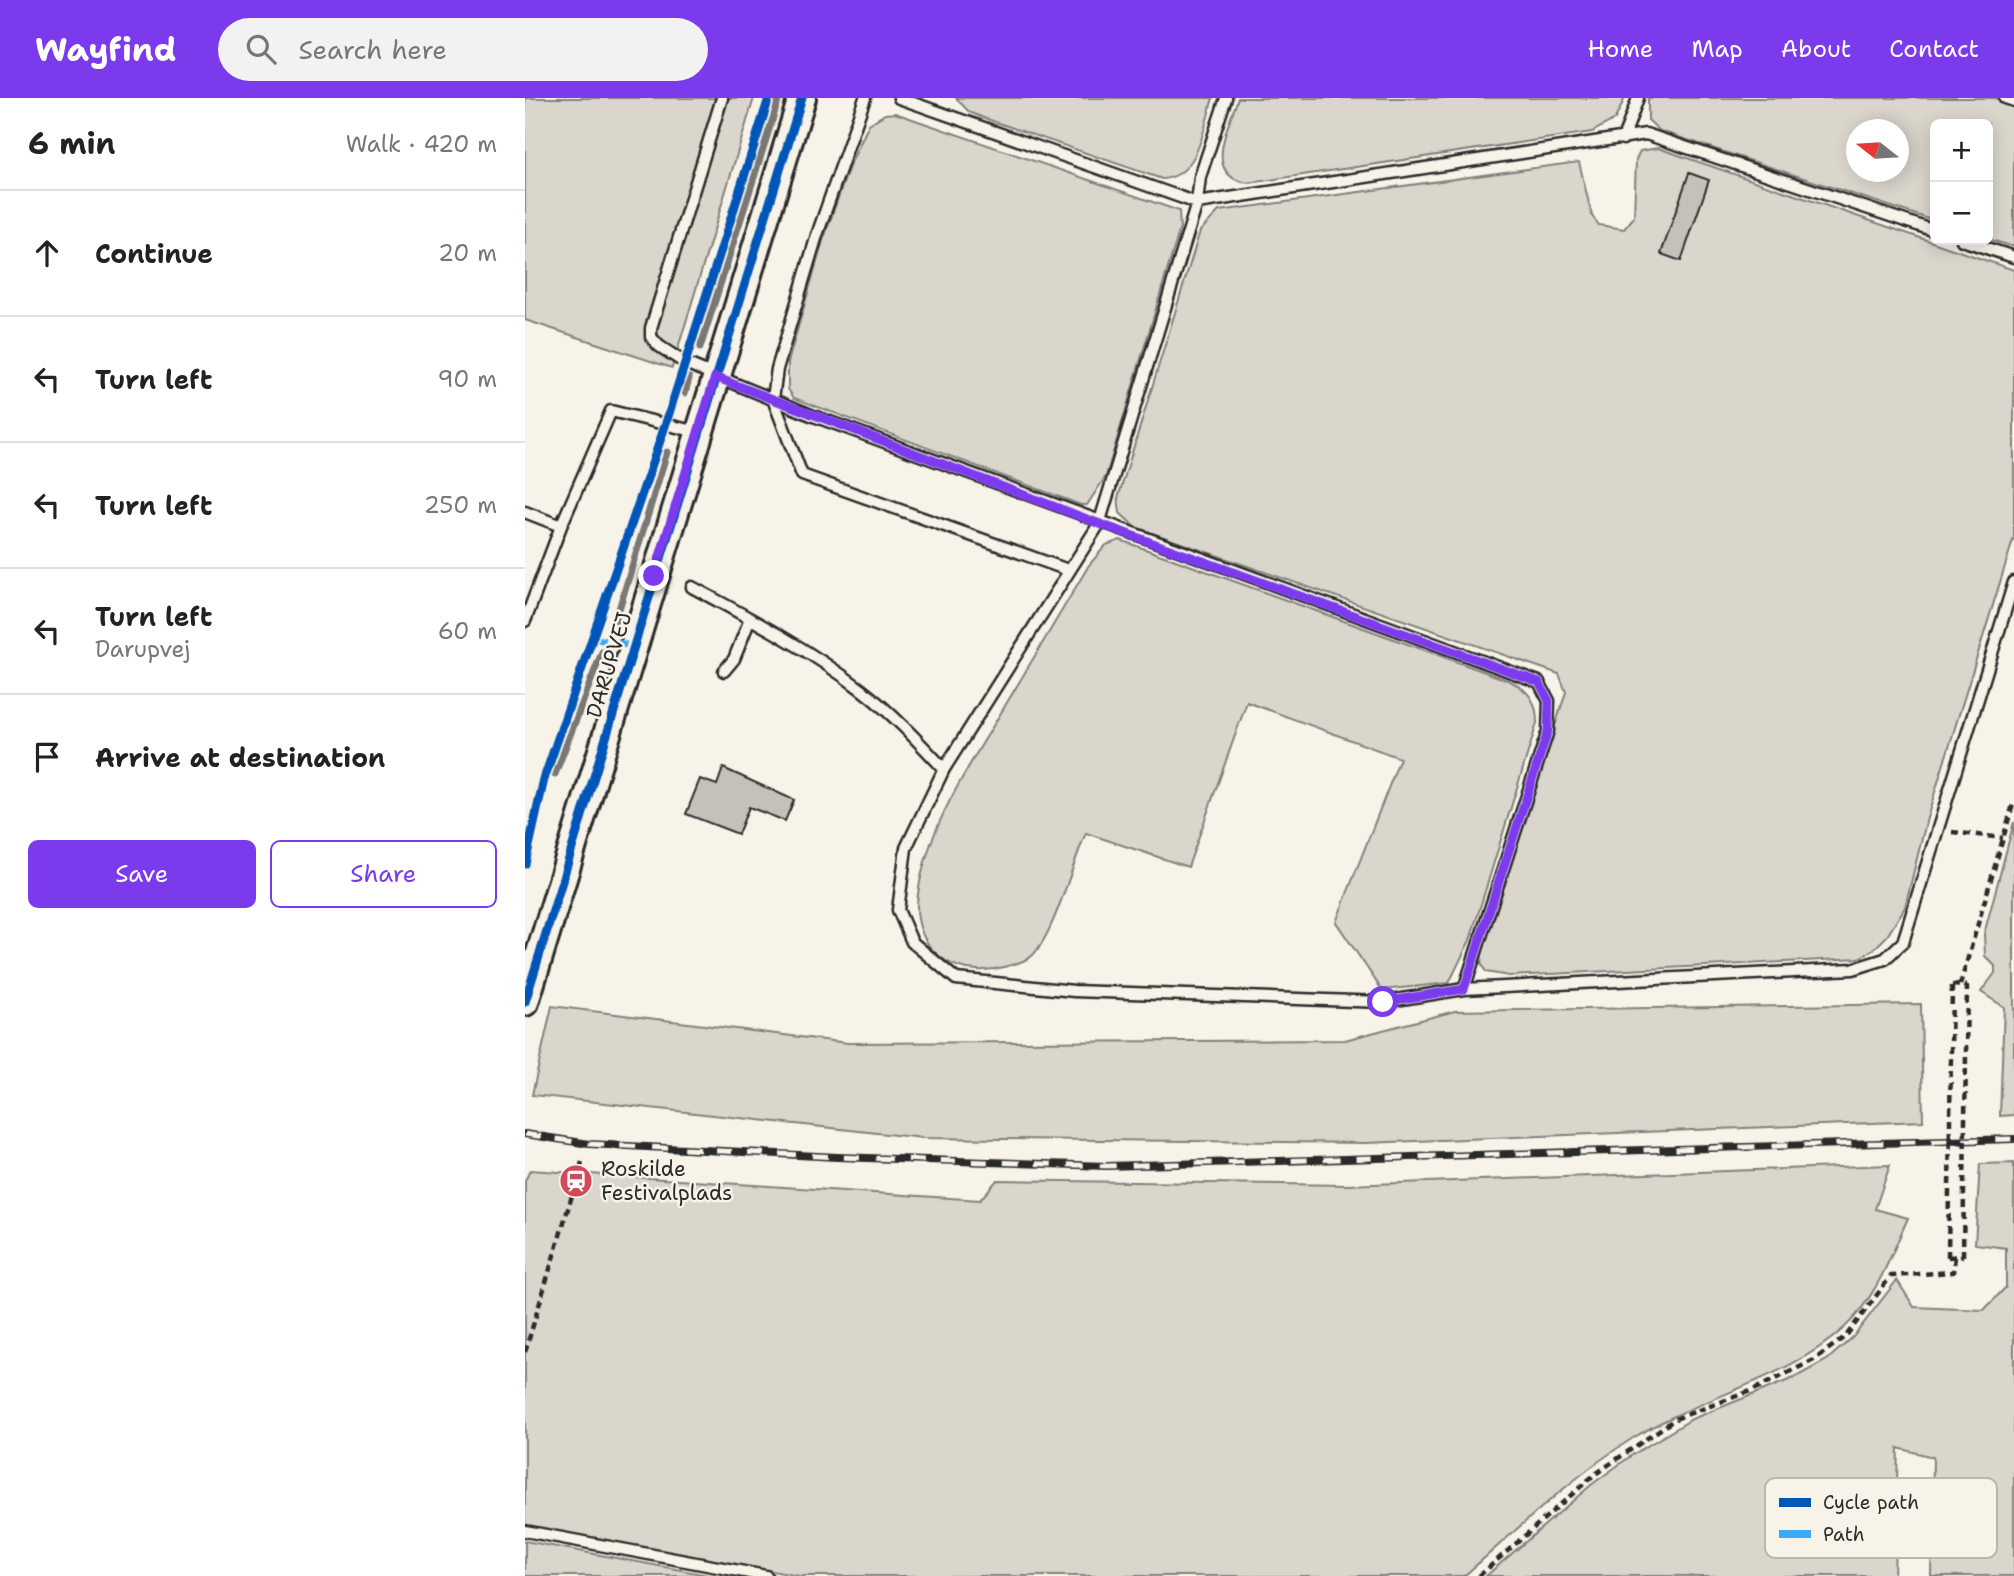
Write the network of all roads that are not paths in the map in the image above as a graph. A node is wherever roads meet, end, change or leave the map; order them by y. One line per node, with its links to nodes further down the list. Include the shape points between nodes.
1 (722, 98): 15 (lane, via 651,328 651,337 671,356)
2 (802, 98): 15 (street, DARUPVEJ)
3 (865, 98): 16 (lane, via 817,235 777,369)
4 (899, 98): 9 (lane)
5 (1226, 98): 11 (lane, via 1200,177)
6 (1638, 98): 10 (lane)
7 (2005, 98): 8 (lane)
8 (2014, 101)
9 (932, 103): 11 (lane)
10 (1623, 139): 11 (lane); 12 (lane, via 1646,134)
11 (1197, 203): 19 (lane)
12 (1930, 229)
13 (1977, 245): 14 (lane)
14 (2014, 257)
15 (715, 377): 16 (lane); 17 (street, DARUPVEJ)
16 (773, 399): 19 (lane); 21 (lane, via 802,475)
17 (698, 432): 20 (lane, via 611,411); 29 (street, DARUPVEJ)
18 (525, 512): 20 (lane)
19 (1100, 524): 21 (lane); 28 (lane, via 1539,682 1549,701 1548,731)
20 (561, 526): 25 (lane)
21 (1068, 570): 27 (lane)
22 (2014, 582): 28 (lane, via 1903,942 1885,959 1853,969)
23 (692, 587): 24 (lane)
24 (750, 618): 26 (lane, via 734,659); 27 (lane, via 862,690)
25 (525, 621)
26 (724, 671)
27 (944, 769): 28 (lane, via 906,848 898,910 912,942 956,979 1074,991 1383,1002)
28 (1464, 989)
29 (525, 1002)
30 (525, 1531): 31 (lane)
31 (767, 1576)

